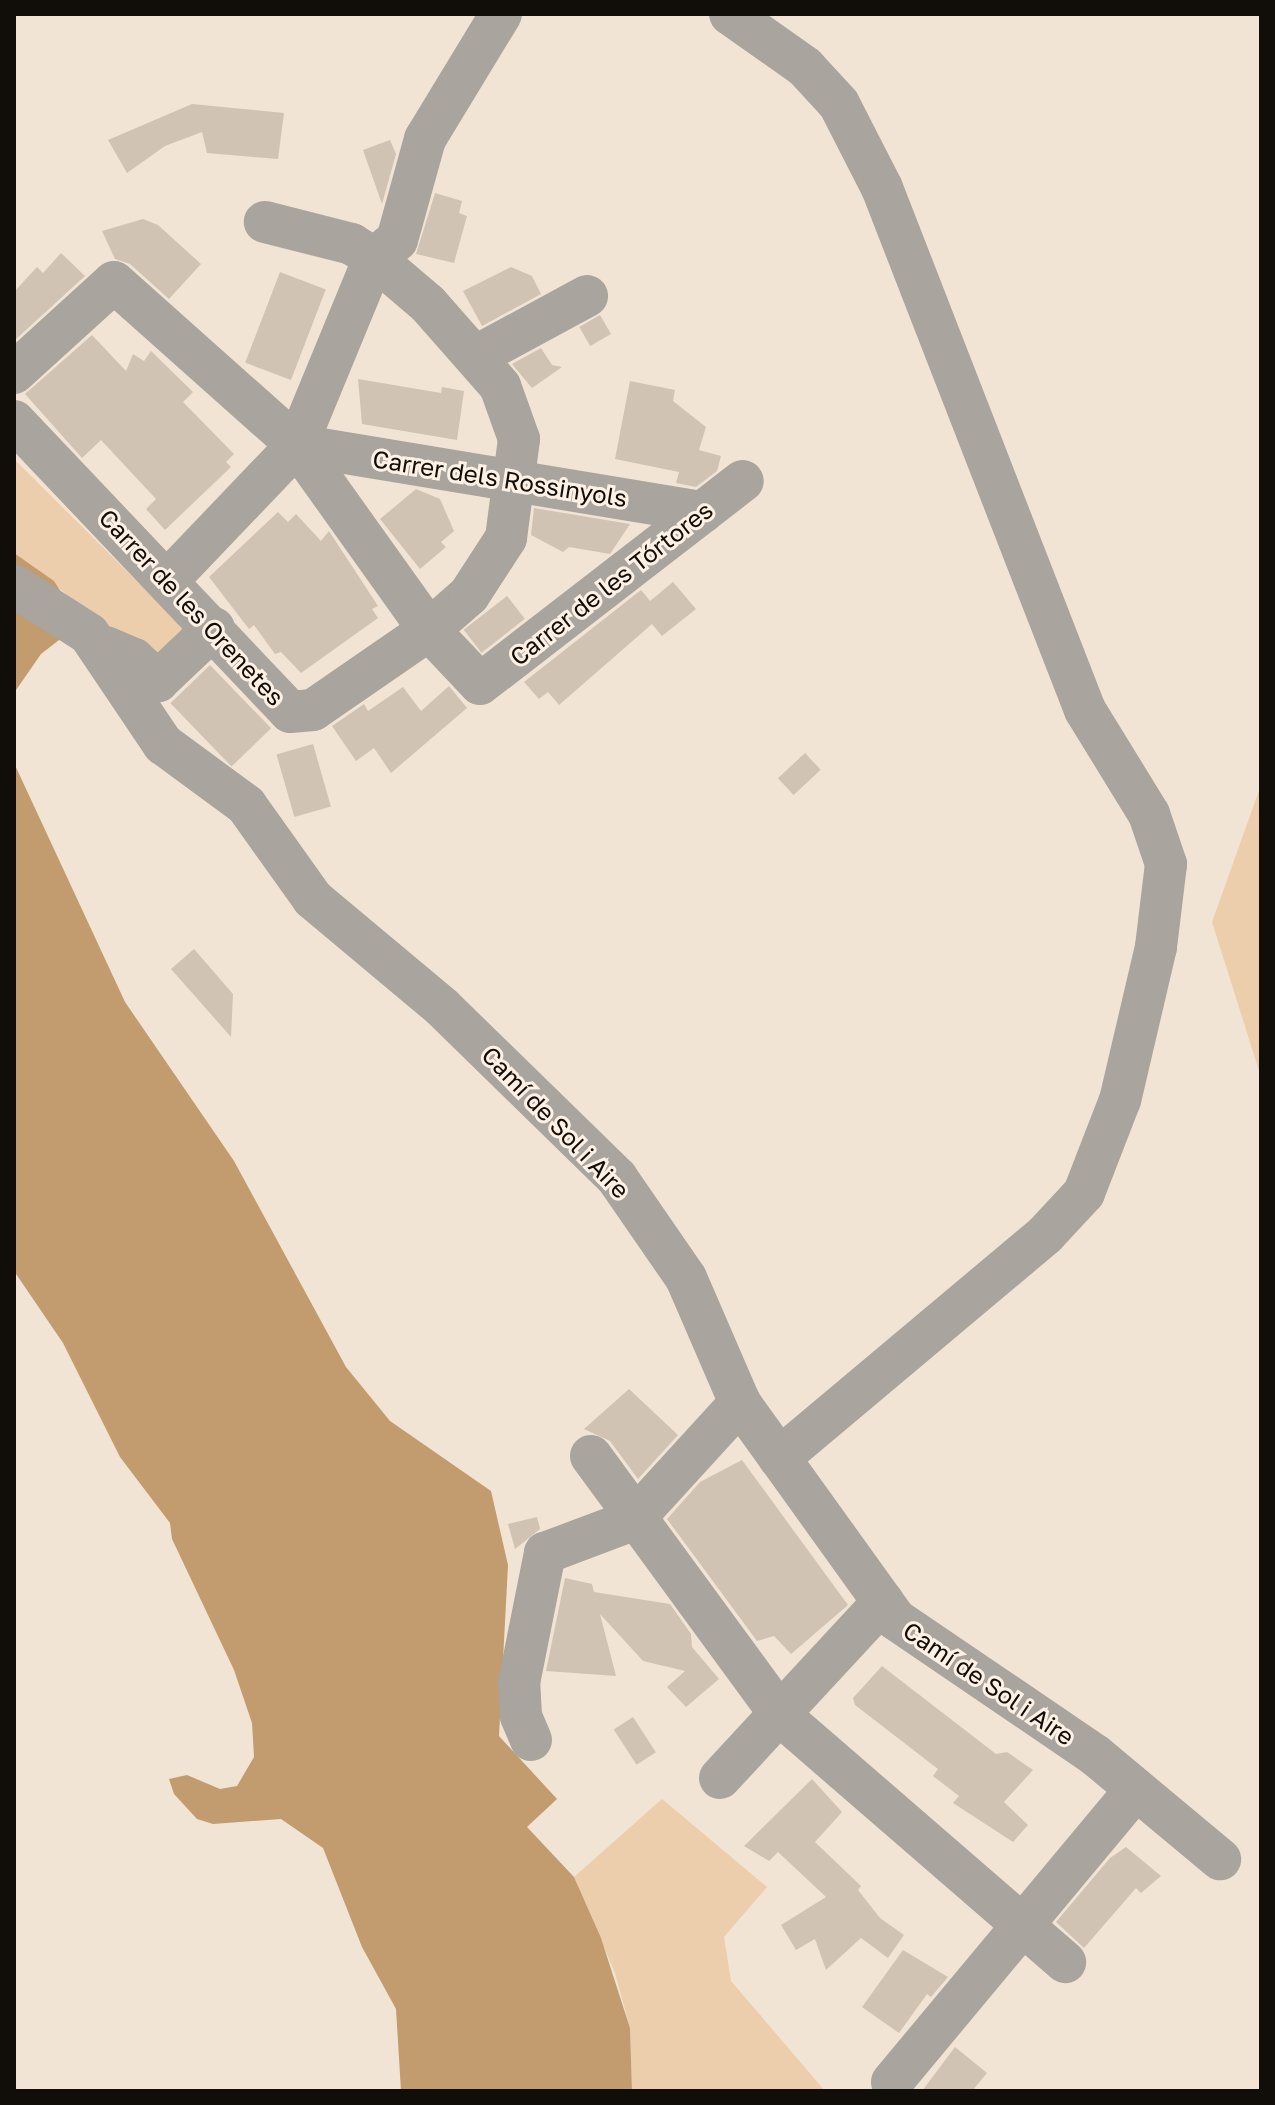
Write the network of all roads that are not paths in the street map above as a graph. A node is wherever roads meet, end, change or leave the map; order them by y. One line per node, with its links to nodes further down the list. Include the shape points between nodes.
1 (501, 14): 4 (street, via 425,139 397,240)
2 (730, 14): 20 (street, via 805,67 839,104 882,188 1085,710 1149,814 1166,864 1156,947 1120,1100 1084,1193 1045,1235)
3 (265, 222): 4 (street, Carrer de les Orenetes, via 352,244)
4 (374, 258): 6 (street, Carrer de les Orenetes); 9 (street)
5 (587, 296): 6 (street)
6 (478, 355): 10 (street, Carrer de les Orenetes, via 500,386 519,439)
7 (14, 373): 9 (street, via 114,282)
8 (14, 421): 13 (street, Carrer de les Orenetes)
9 (297, 445): 10 (street, Carrer dels Rossinyols); 13 (street); 16 (street)
10 (515, 481): 12 (street, Carrer dels Rossinyols); 16 (street, Carrer de les Orenetes, via 506,538 469,595)
11 (743, 481): 12 (street, Carrer de les Tórtores)
12 (703, 512): 16 (street, Carrer de les Tórtores, via 480,684)
13 (169, 579): 15 (street, Carrer de les Orenetes)
14 (14, 586): 17 (street, Camí de Sol i Aire)
15 (214, 628): 16 (street, Carrer de les Orenetes, via 290,712 313,710); 17 (street, via 158,681 134,659)
16 (429, 630)
17 (95, 642): 18 (street, Camí de Sol i Aire, via 163,744 246,805 313,899 442,1007 617,1178 686,1278)
18 (740, 1403): 20 (street, Camí de Sol i Aire); 21 (street)
19 (591, 1456): 21 (street)
20 (779, 1458): 22 (street, Camí de Sol i Aire)
21 (633, 1520): 23 (street); 24 (street, via 545,1553 519,1683 521,1716)
22 (883, 1602): 23 (street); 26 (street, Camí de Sol i Aire, via 895,1619 1095,1755)
23 (781, 1716): 25 (street); 28 (street)
24 (531, 1740)
25 (720, 1778)
26 (1136, 1789): 27 (street, Camí de Sol i Aire); 28 (street)
27 (1220, 1859)
28 (1022, 1925): 29 (street); 30 (street)
29 (1065, 1962)
30 (892, 2082)

